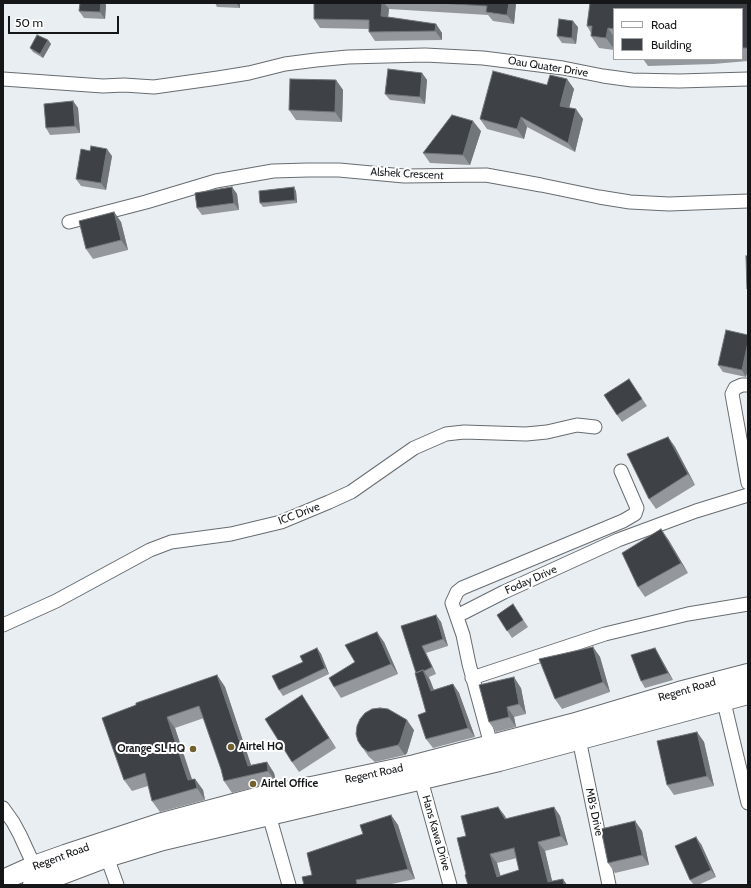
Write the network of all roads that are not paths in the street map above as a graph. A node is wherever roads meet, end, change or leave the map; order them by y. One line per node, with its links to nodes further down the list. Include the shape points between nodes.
1 (3, 79): 2 (street, Oau Quater Drive, via 154,87 249,73 284,64 348,57 425,55 483,58 632,80)
2 (748, 79)
3 (748, 201): 4 (street, Alshek Crescent, via 669,204 630,202 486,175 404,176 339,170 273,171 216,181)
4 (69, 222)
5 (748, 385): 8 (street, via 735,388 732,394)
6 (595, 427): 12 (street, ICC Drive, via 577,425 526,434 446,434 414,448 351,492 328,502 281,522 231,534 171,542 150,550 56,601)
7 (621, 471): 11 (street, via 637,508 635,514 462,588 452,603)
8 (748, 483)
9 (748, 495): 11 (street, Foday Drive, via 618,540)
10 (748, 604): 14 (street, via 688,614 606,634)
11 (457, 616): 14 (street)
12 (3, 625)
13 (748, 674): 15 (main road, Regent Road)
14 (472, 678): 19 (street)
15 (720, 681): 17 (street); 19 (main road, Regent Road, via 572,724)
16 (748, 694): 17 (main road, Regent Road)
17 (723, 702): 18 (main road, Regent Road); 21 (street)
18 (579, 739): 19 (main road, Regent Road); 31 (street, MB's Drive)
19 (493, 754): 20 (main road, Regent Road); 24 (main road, Regent Road, via 415,765 264,796)
20 (421, 780): 23 (main road, Regent Road); 30 (street, Hans Kawa Drive)
21 (748, 803)
22 (3, 808): 26 (street, via 14,822)
23 (269, 815): 24 (main road, Regent Road); 29 (street)
24 (178, 828): 25 (main road, Regent Road); 26 (main road, Regent Road, via 102,842)
25 (107, 857): 26 (main road, Regent Road); 28 (street)
26 (36, 878): 27 (main road, Regent Road)
27 (3, 880)
28 (117, 885)
29 (289, 885)
30 (450, 885)
31 (610, 885)

